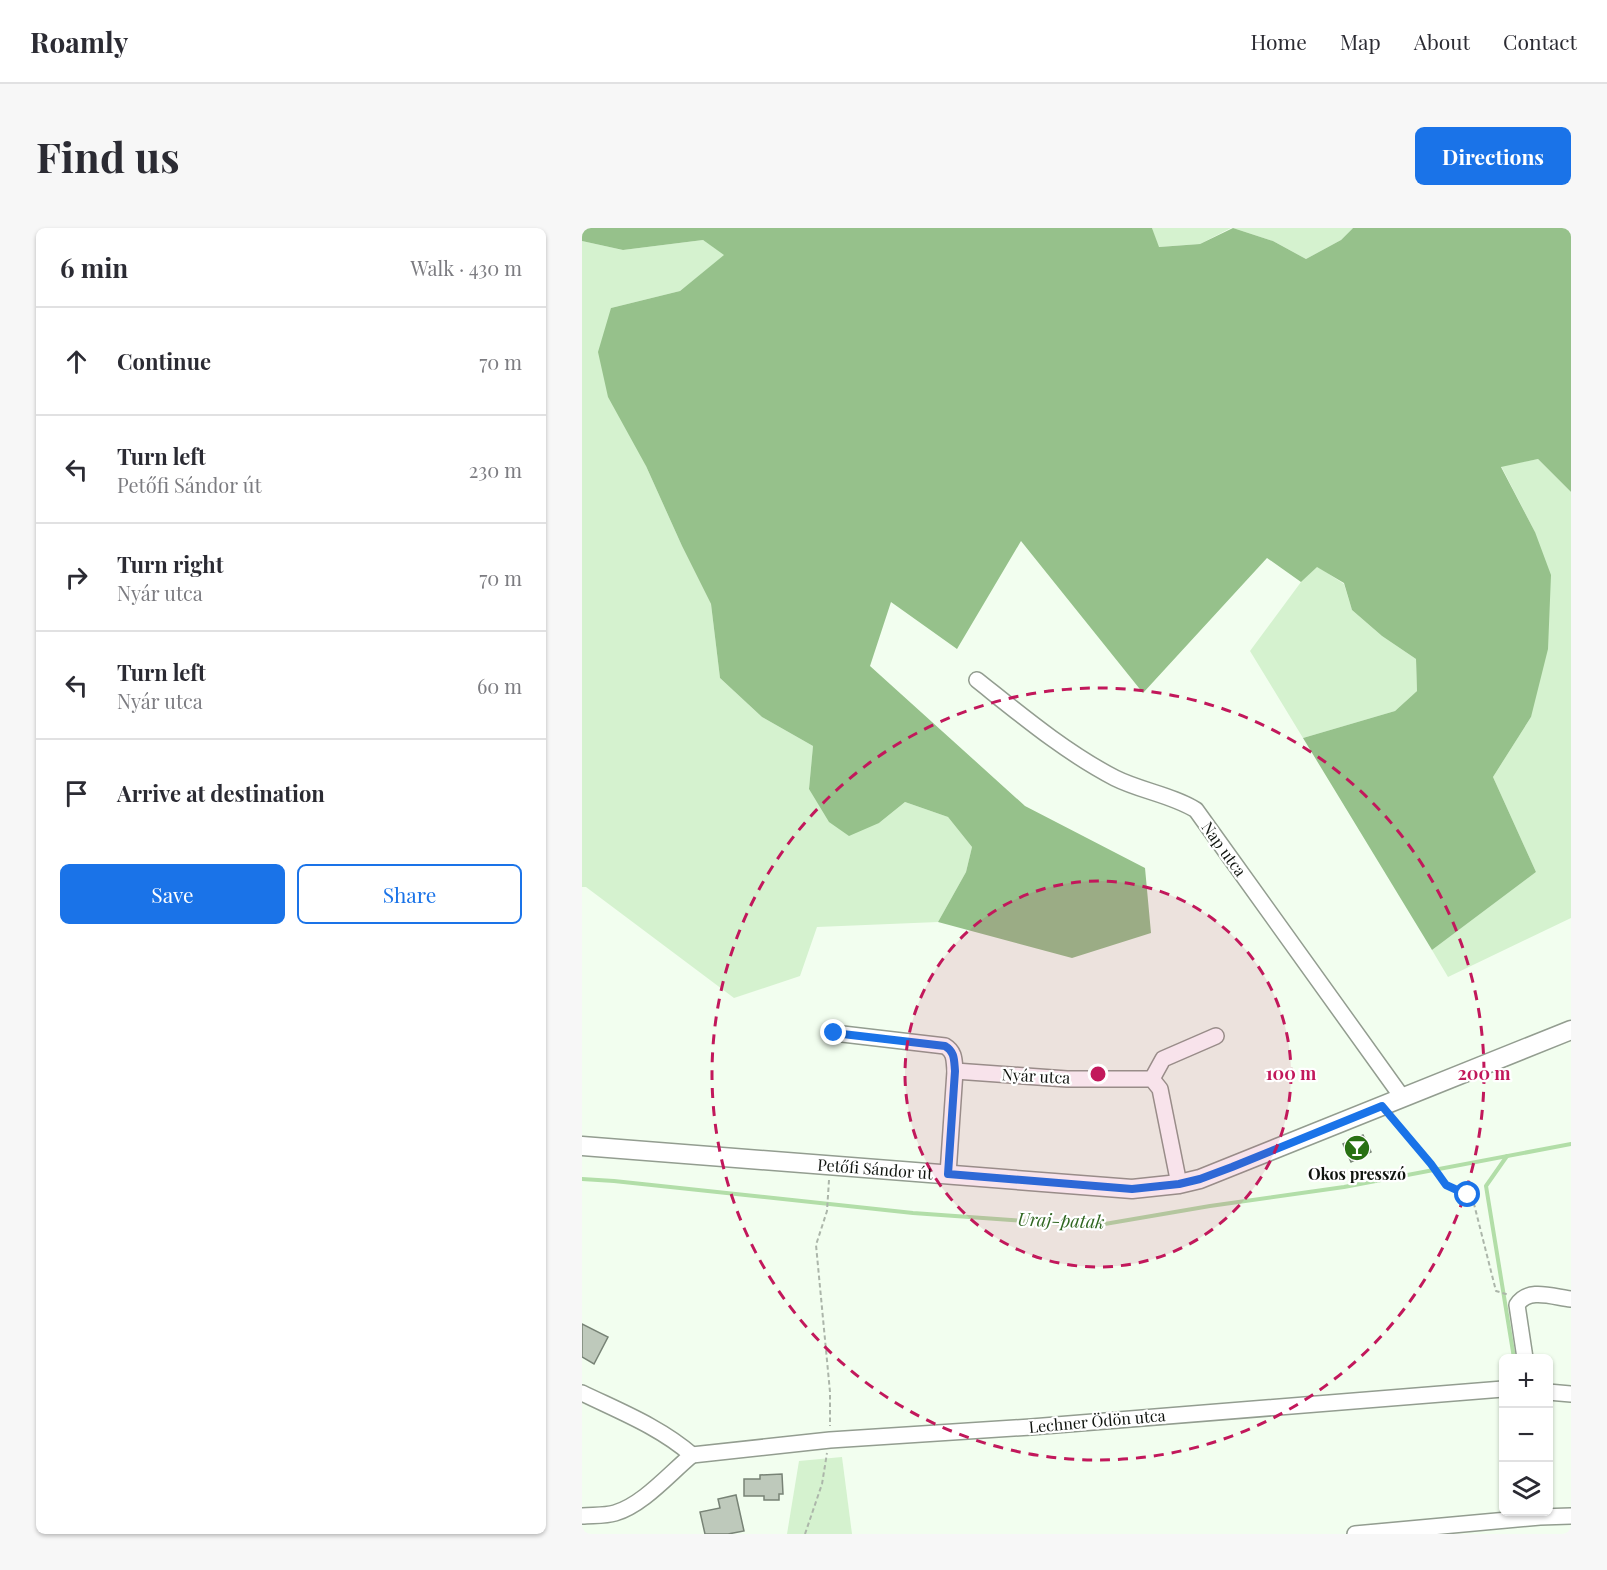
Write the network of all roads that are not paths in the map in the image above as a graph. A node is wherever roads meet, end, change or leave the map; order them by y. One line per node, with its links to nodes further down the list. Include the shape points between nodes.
1 (976, 680): 7 (street, Nap utca, via 1075,755 1133,787 1185,802 1196,810)
2 (1571, 1030): 7 (street, Petőfi Sándor út)
3 (834, 1033): 5 (street, via 945,1046 954,1055)
4 (1216, 1036): 6 (street, via 1163,1059)
5 (955, 1071): 6 (street, Nyár utca, via 1066,1079); 9 (street)
6 (1152, 1079): 10 (street, via 1160,1089)
7 (1402, 1097): 10 (street, Petőfi Sándor út, via 1251,1160)
8 (582, 1146): 9 (street, Petőfi Sándor út)
9 (948, 1174): 10 (street, Petőfi Sándor út, via 1132,1189)
10 (1179, 1184)
11 (1571, 1299): 12 (street, via 1532,1294 1520,1300 1516,1305)
12 (1525, 1354)
13 (1499, 1389): 17 (street, Lechner Ödön utca, via 830,1440)
14 (1553, 1392): 16 (street)
15 (582, 1393): 17 (street, via 678,1442)
16 (1571, 1394)
17 (692, 1455): 18 (street, via 627,1508 606,1515)
18 (582, 1516)
19 (1571, 1516): 20 (street)
20 (1354, 1534)

